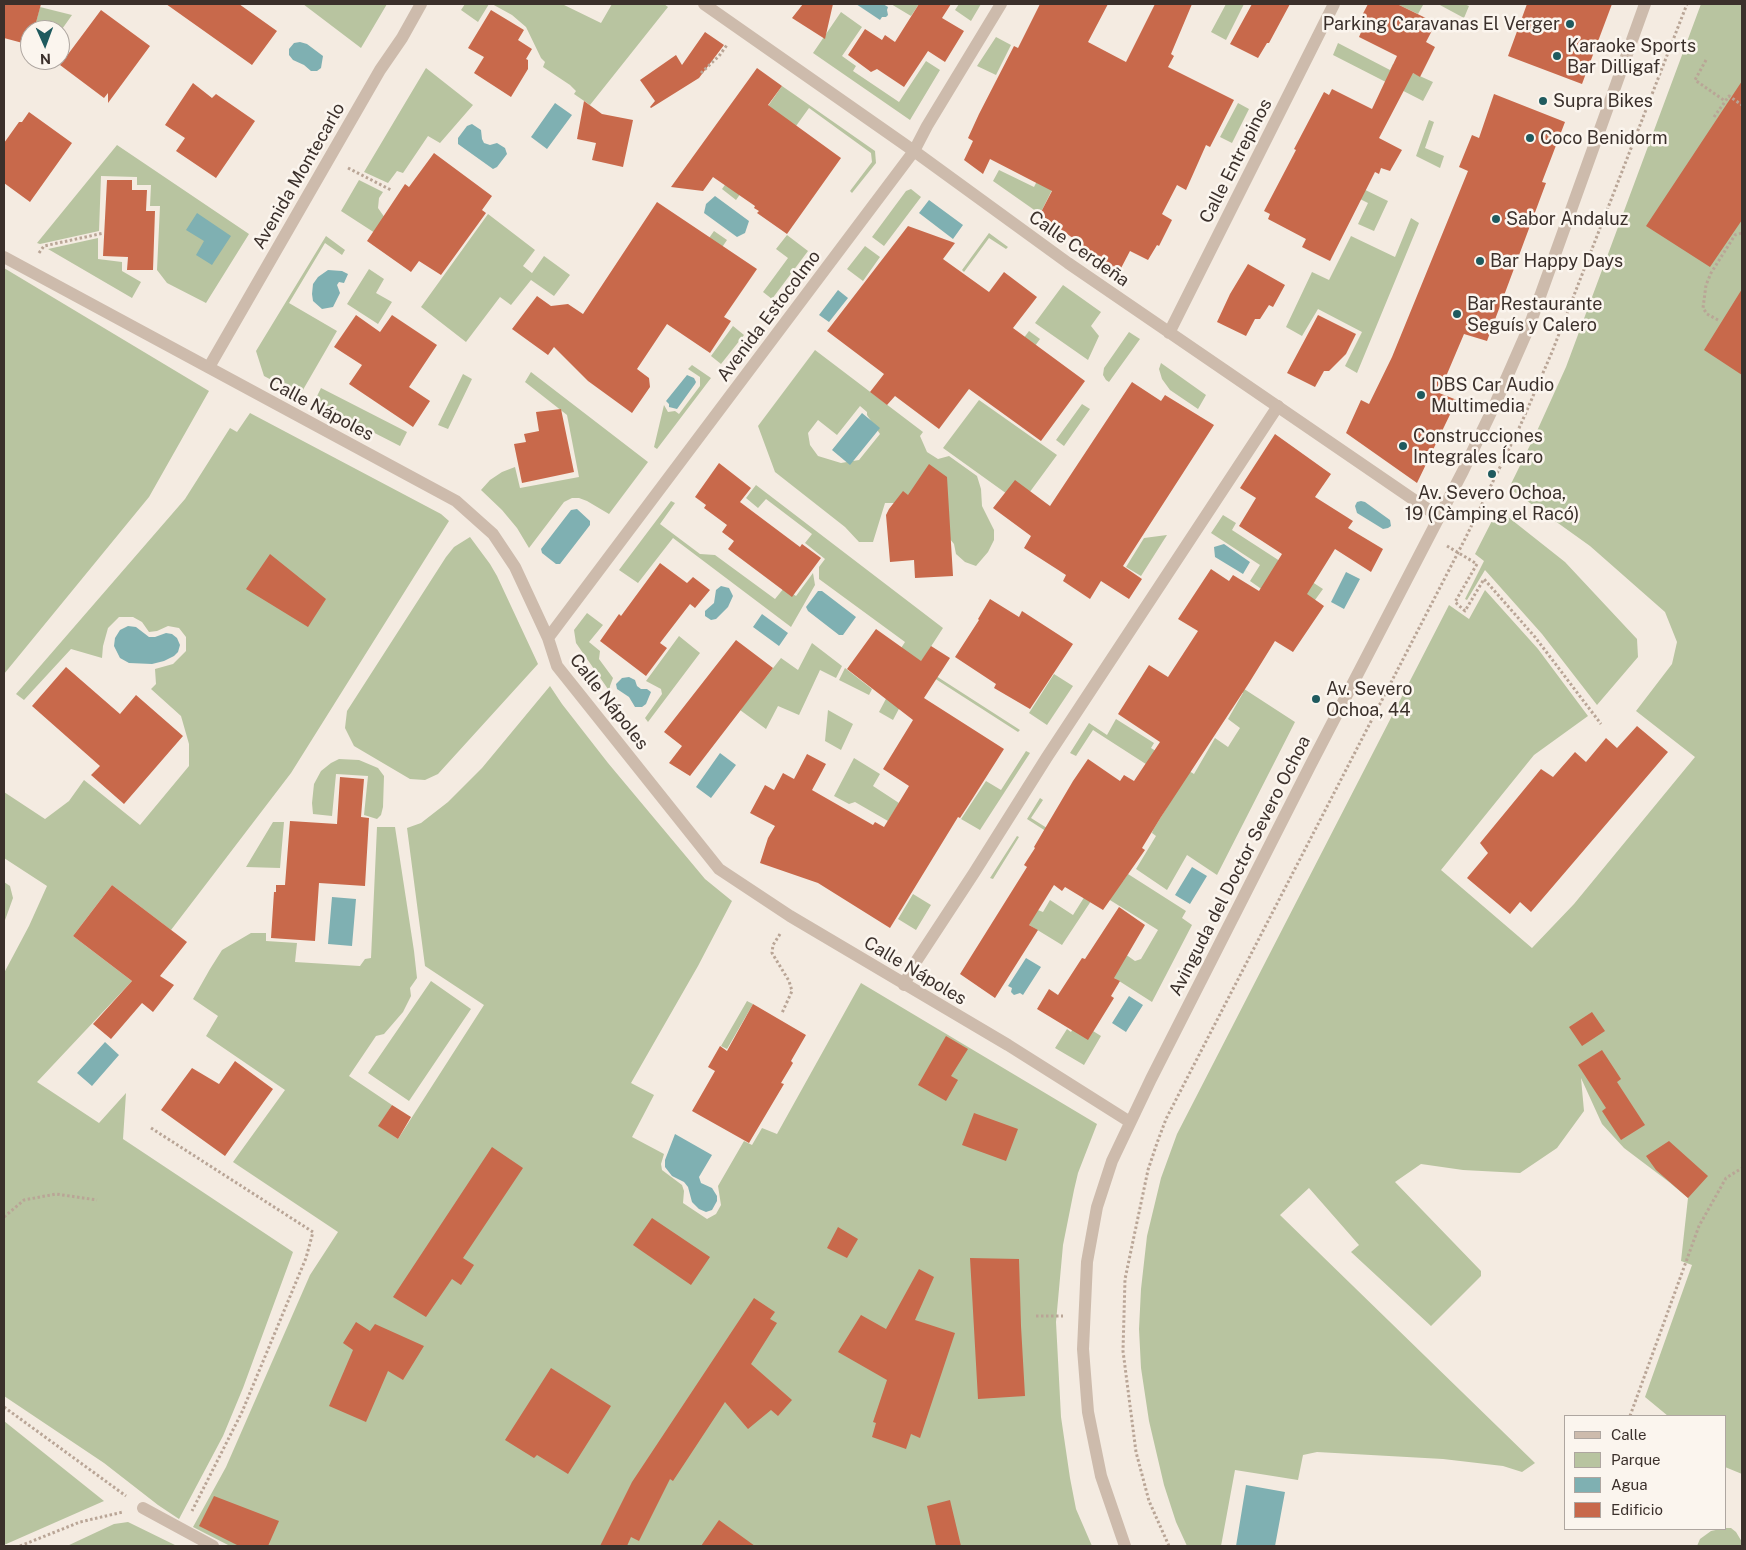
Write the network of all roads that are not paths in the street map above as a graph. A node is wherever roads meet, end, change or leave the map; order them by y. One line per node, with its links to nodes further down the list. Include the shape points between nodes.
1 (422, 4): 9 (street, Avenida Montecarlo, via 380,70)
2 (704, 4): 6 (street, Calle Cerdeña)
3 (1001, 4): 6 (street, Avenida Estocolmo)
4 (1334, 4): 8 (street, Calle Entrepinos)
5 (1645, 4): 11 (street, Avinguda del Doctor Severo Ochoa, via 1529,327)
6 (914, 151): 8 (street, Calle Cerdeña); 12 (street, Avenida Estocolmo)
7 (4, 257): 9 (street, Calle Nápoles)
8 (1169, 333): 10 (street, Calle Cerdeña)
9 (210, 367): 12 (street, Calle Nápoles, via 456,501 493,534 510,558)
10 (1278, 406): 11 (street, Calle Cerdeña); 13 (street, via 1047,757 914,963)
11 (1439, 517): 14 (street, Avinguda del Doctor Severo Ochoa)
12 (548, 638): 13 (street, Calle Nápoles, via 557,666 719,869)
13 (904, 984): 14 (street, Calle Nápoles)
14 (1130, 1122): 17 (street, Avinguda del Doctor Severo Ochoa, via 1112,1161 1097,1207 1087,1262 1083,1349 1088,1412 1101,1476)
15 (143, 1508): 16 (street)
16 (213, 1546)
17 (1125, 1546)

